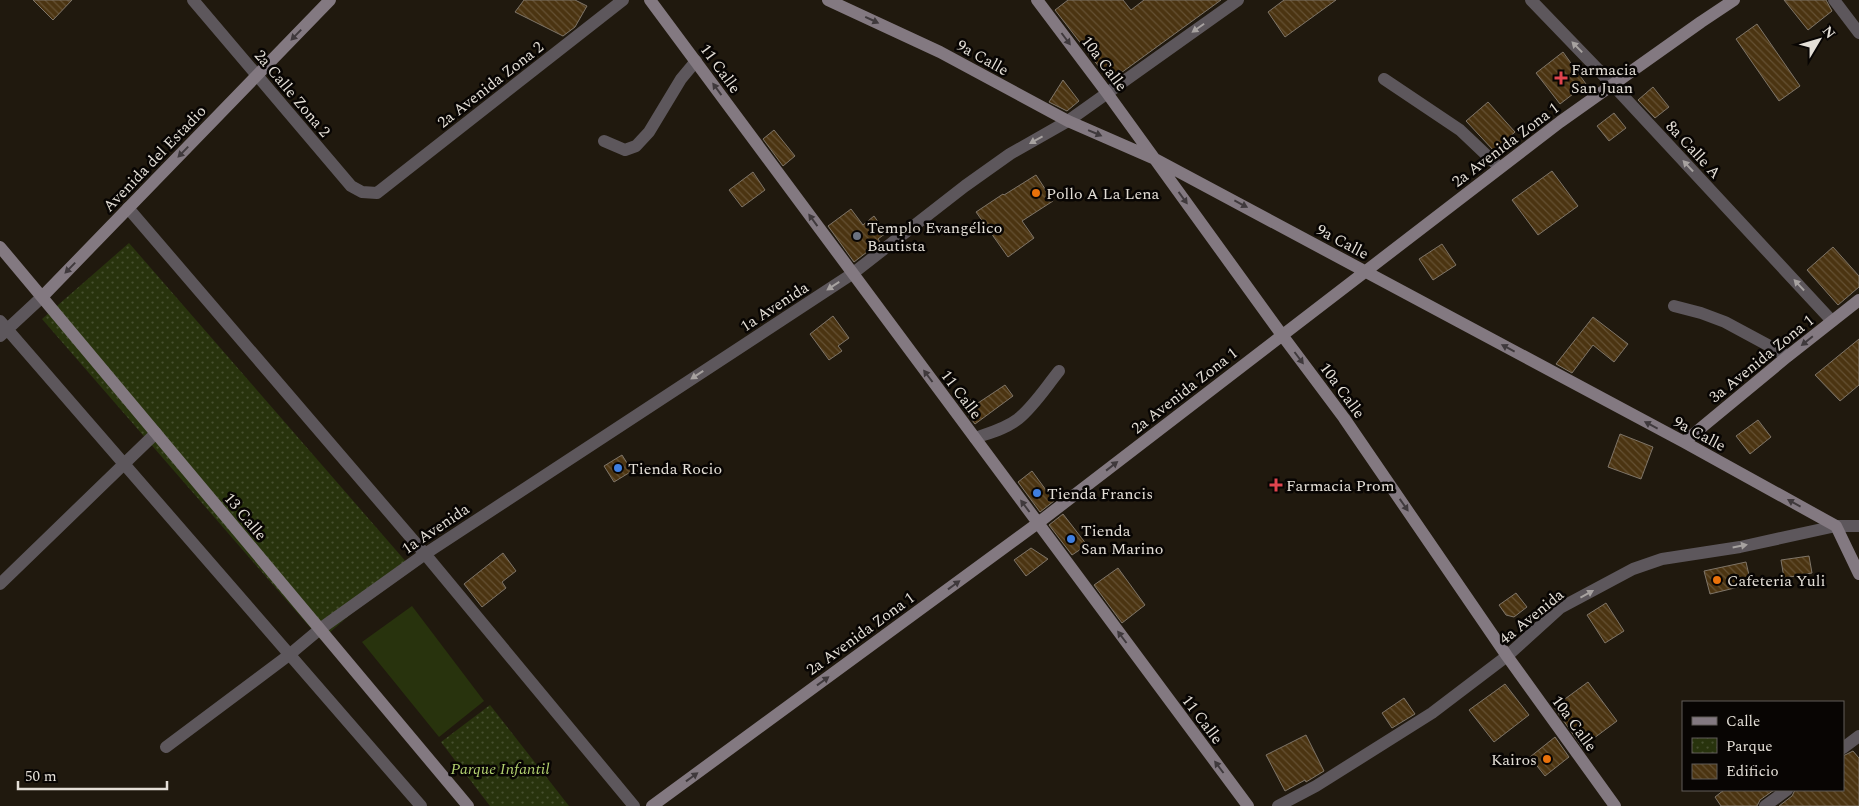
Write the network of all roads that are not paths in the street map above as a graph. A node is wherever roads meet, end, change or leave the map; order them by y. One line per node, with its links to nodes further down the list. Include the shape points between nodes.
1 (194, 0): 13 (street, 2a Calle Zona 2)
2 (330, 0): 13 (street, Avenida del Estadio, one-way to 13)
3 (623, 0): 21 (street, 2a Avenida Zona 2)
4 (650, 0): 12 (street, 11 Calle)
5 (828, 0): 17 (street, 9a Calle, one-way to 17, via 940,52)
6 (1037, 0): 16 (street, 10a Calle, one-way to 16)
7 (1238, 0): 16 (street, 1a Avenida, one-way to 16)
8 (1531, 0): 15 (street, 8a Calle A, one-way to 8)
9 (1734, 0): 15 (street, 2a Avenida Zona 1)
10 (1834, 0): 11 (street)
11 (1859, 33)
12 (696, 61): 18 (street, via 649,132 636,146 625,150); 25 (street, 11 Calle, one-way to 12)
13 (257, 76): 21 (street, 2a Calle Zona 2, via 351,186 362,192); 22 (street, Avenida del Estadio, one-way to 22)
14 (1384, 79): 20 (street, via 1460,130)
15 (1612, 84): 20 (street, 2a Avenida Zona 1); 29 (street, 8a Calle A, one-way to 15)
16 (1107, 93): 17 (street, 1a Avenida); 19 (street, 10a Calle)
17 (1068, 121): 19 (street, 9a Calle, one-way to 19); 25 (street, 1a Avenida, one-way to 25, via 1010,154)
18 (604, 141)
19 (1155, 159): 24 (street, 9a Calle, one-way to 24); 31 (street, 10a Calle, one-way to 31)
20 (1500, 167): 24 (street, 2a Avenida Zona 1)
21 (377, 193)
22 (128, 208): 26 (street, Avenida del Estadio, one-way to 26); 41 (street)
23 (0, 247): 26 (street, 13 Calle)
24 (1366, 271): 31 (street, 2a Avenida Zona 1); 36 (street, 9a Calle, one-way to 24)
25 (852, 274): 35 (street, 11 Calle, one-way to 25); 41 (street, 1a Avenida, one-way to 41)
26 (42, 297): 30 (street, Avenida del Estadio); 34 (street, 13 Calle)
27 (1859, 300): 29 (street, 3a Avenida Zona 1)
28 (1674, 306): 32 (street, via 1725,322)
29 (1832, 321): 32 (street, 3a Avenida Zona 1, one-way to 32)
30 (2, 329): 37 (street)
31 (1282, 335): 38 (street, 2a Avenida Zona 1, one-way to 31); 46 (street, 10a Calle, one-way to 46, via 1344,418)
32 (1788, 356): 36 (street, 3a Avenida Zona 1)
33 (1059, 371): 35 (street, via 1017,420)
34 (156, 433): 37 (street); 44 (street, 13 Calle)
35 (975, 438): 38 (street, 11 Calle, one-way to 35)
36 (1684, 442): 39 (street, 9a Calle, one-way to 36)
37 (124, 464): 43 (street); 45 (street)
38 (1038, 523): 54 (street, 2a Avenida Zona 1, one-way to 38); 55 (street, 11 Calle, one-way to 38)
39 (1836, 526): 40 (street, 9a Calle); 42 (street); 46 (street, 4a Avenida, one-way to 39, via 1560,608 1632,569 1662,559 1740,547)
40 (1859, 526)
41 (425, 554): 44 (street, 1a Avenida); 53 (street)
42 (1859, 574)
43 (0, 584)
44 (320, 629): 45 (street, 1a Avenida); 52 (street, 13 Calle)
45 (289, 655): 48 (street, 1a Avenida); 51 (street)
46 (1507, 656): 56 (street, 4a Avenida, via 1432,713 1316,786); 57 (street, 10a Calle)
47 (1859, 736): 49 (street)
48 (166, 747)
49 (1844, 747)
50 (1786, 791): 58 (street)
51 (421, 806)
52 (468, 806)
53 (634, 806)
54 (652, 806)
55 (1248, 806)
56 (1278, 806)
57 (1615, 806)
58 (1765, 806)

